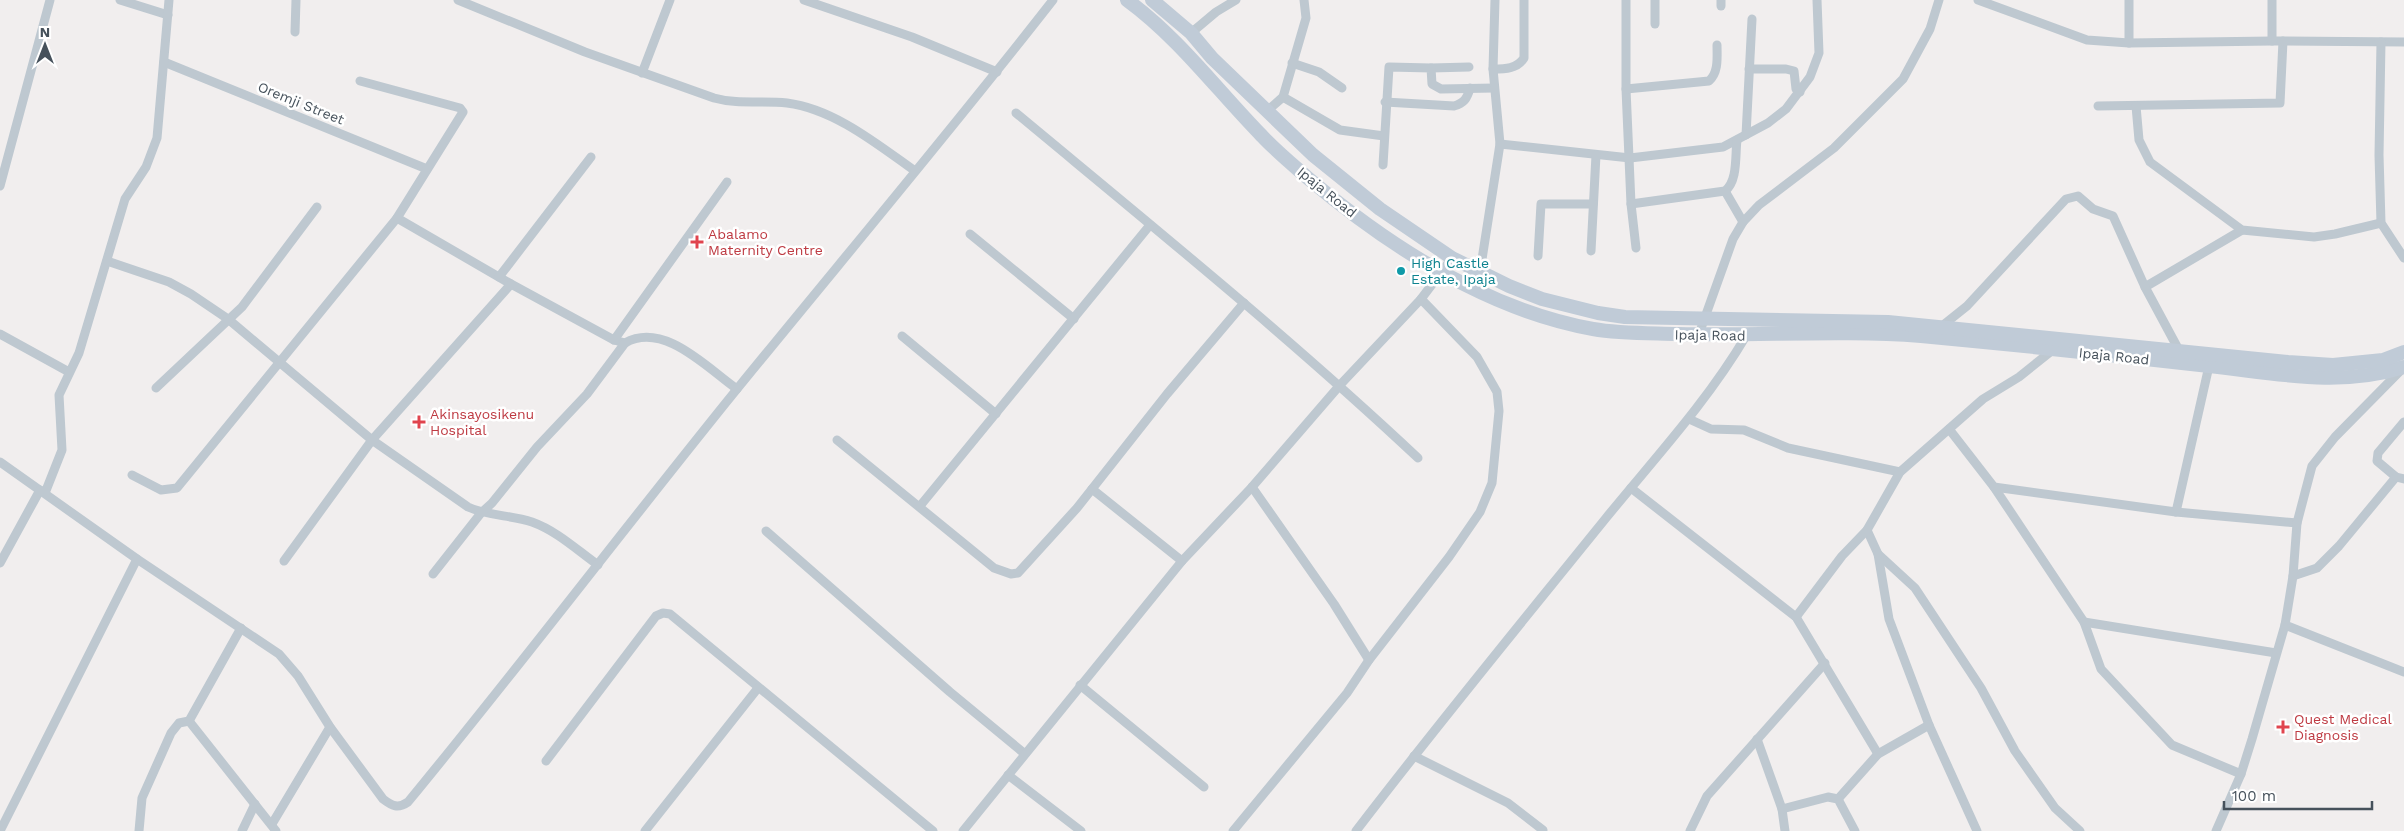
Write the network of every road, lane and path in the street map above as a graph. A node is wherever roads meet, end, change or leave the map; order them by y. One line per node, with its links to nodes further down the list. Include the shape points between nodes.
1 (50, 0): 64 (street)
2 (120, 0): 22 (street)
3 (169, 0): 22 (street)
4 (296, 0): 25 (street)
5 (458, 0): 40 (street)
6 (670, 0): 40 (street)
7 (804, 0): 39 (street, via 912,36)
8 (1053, 0): 39 (street)
9 (1127, 0): 81 (main road, Ipaja Road, via 1180,46 1262,137 1298,169 1369,225)
10 (1152, 0): 26 (main road, Ipaja Road)
11 (1236, 0): 26 (street)
12 (1304, 0): 34 (street, via 1306,18)
13 (1494, 0): 38 (street)
14 (1524, 0): 38 (street, via 1524,58 1520,64 1510,68)
15 (1626, 0): 45 (street)
16 (1655, 0): 24 (street)
17 (1817, 0): 46 (street, via 1819,53)
18 (1939, 0): 70 (street, via 1930,29 1903,80 1834,148 1759,205)
19 (1978, 0): 31 (street, via 2087,40)
20 (2129, 0): 31 (street)
21 (2272, 0): 27 (street)
22 (168, 15): 33 (street)
23 (1752, 19): 37 (street)
24 (1655, 24)
25 (295, 32)
26 (1192, 33): 51 (main road, Ipaja Road, via 1212,58)
27 (2272, 41): 28 (street); 31 (street)
28 (2283, 41): 29 (street); 50 (street, via 2280,103)
29 (2381, 42): 30 (street); 71 (street)
30 (2404, 42)
31 (2129, 43)
32 (1717, 45): 45 (street, via 1716,70 1709,81)
33 (164, 62): 61 (street, Oremji Street); 80 (street, via 156,138 146,166 125,199)
34 (1292, 63): 42 (street, via 1319,72); 47 (street)
35 (1468, 67): 36 (street)
36 (1432, 68): 43 (street, via 1432,84 1436,87); 48 (street, via 1389,67)
37 (1749, 68): 46 (street, via 1794,72 1796,89); 53 (street)
38 (1493, 69): 44 (street)
39 (997, 72): 62 (street)
40 (642, 73): 62 (street, via 730,102 786,103 826,115 870,139)
41 (360, 81): 61 (street, via 460,108 463,112)
42 (1342, 88)
43 (1470, 88): 44 (street); 48 (street, via 1462,104 1454,106)
44 (1494, 88): 56 (street)
45 (1626, 88): 59 (street)
46 (1800, 92): 53 (street, via 1768,123)
47 (1283, 97): 51 (street); 54 (street, via 1340,130)
48 (1386, 102): 54 (street)
49 (2098, 106): 50 (street)
50 (2136, 106): 73 (street, via 2139,140 2150,162)
51 (1267, 111): 78 (main road, Ipaja Road, via 1313,155 1380,209)
52 (1016, 113): 72 (street)
53 (1746, 135): 55 (street)
54 (1384, 136): 60 (street)
55 (1737, 140): 59 (street, via 1723,147); 65 (street, via 1733,180)
56 (1500, 144): 57 (street); 82 (street)
57 (1596, 154): 59 (street); 66 (street)
58 (591, 157): 83 (street)
59 (1630, 158): 67 (street)
60 (1383, 165)
61 (427, 169): 69 (street)
62 (915, 171): 107 (street)
63 (727, 182): 96 (street)
64 (0, 186)
65 (1724, 191): 67 (street); 70 (street)
66 (1593, 204): 76 (street); 77 (street, via 1541,204)
67 (1631, 204): 75 (street)
68 (317, 207): 89 (street, via 242,307)
69 (397, 218): 83 (street); 101 (street)
70 (1743, 222): 90 (street, via 1733,239)
71 (2381, 223): 73 (street, via 2314,237); 79 (street)
72 (1150, 225): 87 (street); 88 (street)
73 (2242, 230): 85 (street)
74 (970, 234): 88 (street)
75 (1636, 248)
76 (1591, 251)
77 (1538, 256)
78 (1452, 258): 81 (street); 82 (main road, Ipaja Road)
79 (2404, 258)
80 (107, 261): 89 (street, via 179,287); 104 (street, via 79,353)
81 (1441, 271): 86 (street); 93 (main road, Ipaja Road, via 1473,289 1564,322 1620,332)
82 (1480, 272): 90 (main road, Ipaja Road, via 1542,299 1598,313)
83 (499, 277): 84 (street)
84 (511, 284): 96 (street); 112 (street)
85 (2145, 287): 91 (street, via 2113,216 2093,209 2078,196 2066,199 1968,306); 100 (street)
86 (1421, 299): 105 (street); 143 (street, via 1477,357 1497,392 1496,456 1492,483 1480,512)
87 (1244, 303): 105 (street); 122 (street)
88 (1074, 319): 108 (street)
89 (228, 320): 101 (street); 106 (street)
90 (1703, 320): 91 (main road, Ipaja Road, via 1888,322); 93 (street)
91 (1942, 326): 100 (main road, Ipaja Road, via 2134,348)
92 (0, 334): 104 (street)
93 (1700, 334): 95 (main road, Ipaja Road)
94 (902, 336): 108 (street)
95 (1746, 336): 98 (main road, Ipaja Road, via 1879,333); 109 (street)
96 (614, 340): 97 (street)
97 (625, 343): 107 (street, via 637,336 667,341); 126 (street, via 587,394)
98 (2054, 349): 100 (main road, Ipaja Road); 111 (street, via 2020,377 1983,399)
99 (2404, 352): 100 (main road, Ipaja Road, via 2383,360 2333,365)
100 (2182, 357): 102 (main road, Ipaja Road)
101 (278, 363): 112 (street); 117 (street, via 177,488 161,490)
102 (2209, 366): 103 (main road, Ipaja Road, via 2329,378 2382,374); 125 (street)
103 (2404, 367): 127 (street, via 2335,437 2312,466)
104 (69, 372): 123 (street, via 60,395 62,450)
105 (1340, 385): 114 (street); 119 (street)
106 (156, 388)
107 (737, 389): 135 (street)
108 (996, 414): 124 (street)
109 (1689, 419): 116 (street, via 1711,429 1744,430 1788,448); 121 (street)
110 (2404, 422): 118 (street, via 2378,453 2377,461)
111 (1949, 429): 116 (street); 120 (street)
112 (372, 440): 126 (street); 132 (street)
113 (837, 440): 124 (street)
114 (1418, 458)
115 (0, 462): 123 (street)
116 (1900, 472): 128 (street)
117 (132, 475)
118 (2400, 478): 137 (street, via 2317,568)
119 (1252, 487): 133 (street); 143 (street)
120 (1994, 487): 125 (street); 139 (street)
121 (1631, 488): 138 (street); 154 (street)
122 (1092, 489): 124 (street, via 1021,572 1015,574 994,568); 133 (street)
123 (42, 492): 131 (street); 134 (street)
124 (920, 506)
125 (2176, 512): 127 (street)
126 (481, 513): 135 (street, via 530,522 548,529); 136 (street)
127 (2297, 523): 137 (street)
128 (1867, 530): 130 (street); 138 (street, via 1842,556)
129 (766, 531): 152 (street)
130 (1878, 554): 149 (street, via 1889,619); 177 (street, via 1914,588 1981,688 2025,765 2055,808)
131 (137, 559): 141 (street); 164 (street)
132 (284, 560)
133 (1182, 562): 146 (street)
134 (0, 563)
135 (598, 565): 150 (street, via 401,807 392,806 383,799)
136 (433, 574)
137 (2293, 576): 140 (street)
138 (1796, 617): 144 (street)
139 (2084, 622): 142 (street); 156 (street, via 2101,669 2172,745)
140 (2285, 625): 142 (street); 145 (street)
141 (241, 628): 148 (street); 150 (street, via 279,654 298,676)
142 (2276, 653): 156 (street)
143 (1369, 660): 171 (street, via 1347,693)
144 (1825, 663): 151 (street); 153 (street)
145 (2404, 672)
146 (1080, 684): 152 (street); 158 (street)
147 (758, 688): 155 (street, via 677,618 663,613 656,616); 167 (street); 168 (street)
148 (189, 721): 160 (street); 165 (street, via 175,726 156,765 142,798)
149 (1929, 725): 153 (street); 176 (street)
150 (330, 727): 162 (street)
151 (1757, 739): 161 (street); 173 (street, via 1707,796)
152 (1024, 754): 157 (street)
153 (1878, 754): 159 (street)
154 (1414, 756): 163 (street, via 1508,803); 172 (street)
155 (546, 761)
156 (2241, 774): 178 (street)
157 (1008, 775): 169 (street); 170 (street)
158 (1204, 787)
159 (1838, 799): 161 (street, via 1828,797); 175 (street)
160 (254, 804): 162 (street); 166 (street)
161 (1782, 809): 174 (street)
162 (274, 828)
163 (1544, 830)
164 (0, 831)
165 (138, 831)
166 (242, 831)
167 (645, 831)
168 (933, 831)
169 (963, 831)
170 (1081, 831)
171 (1233, 831)
172 (1356, 831)
173 (1690, 831)
174 (1785, 831)
175 (1855, 831)
176 (1977, 831)
177 (2080, 831)
178 (2216, 831)

